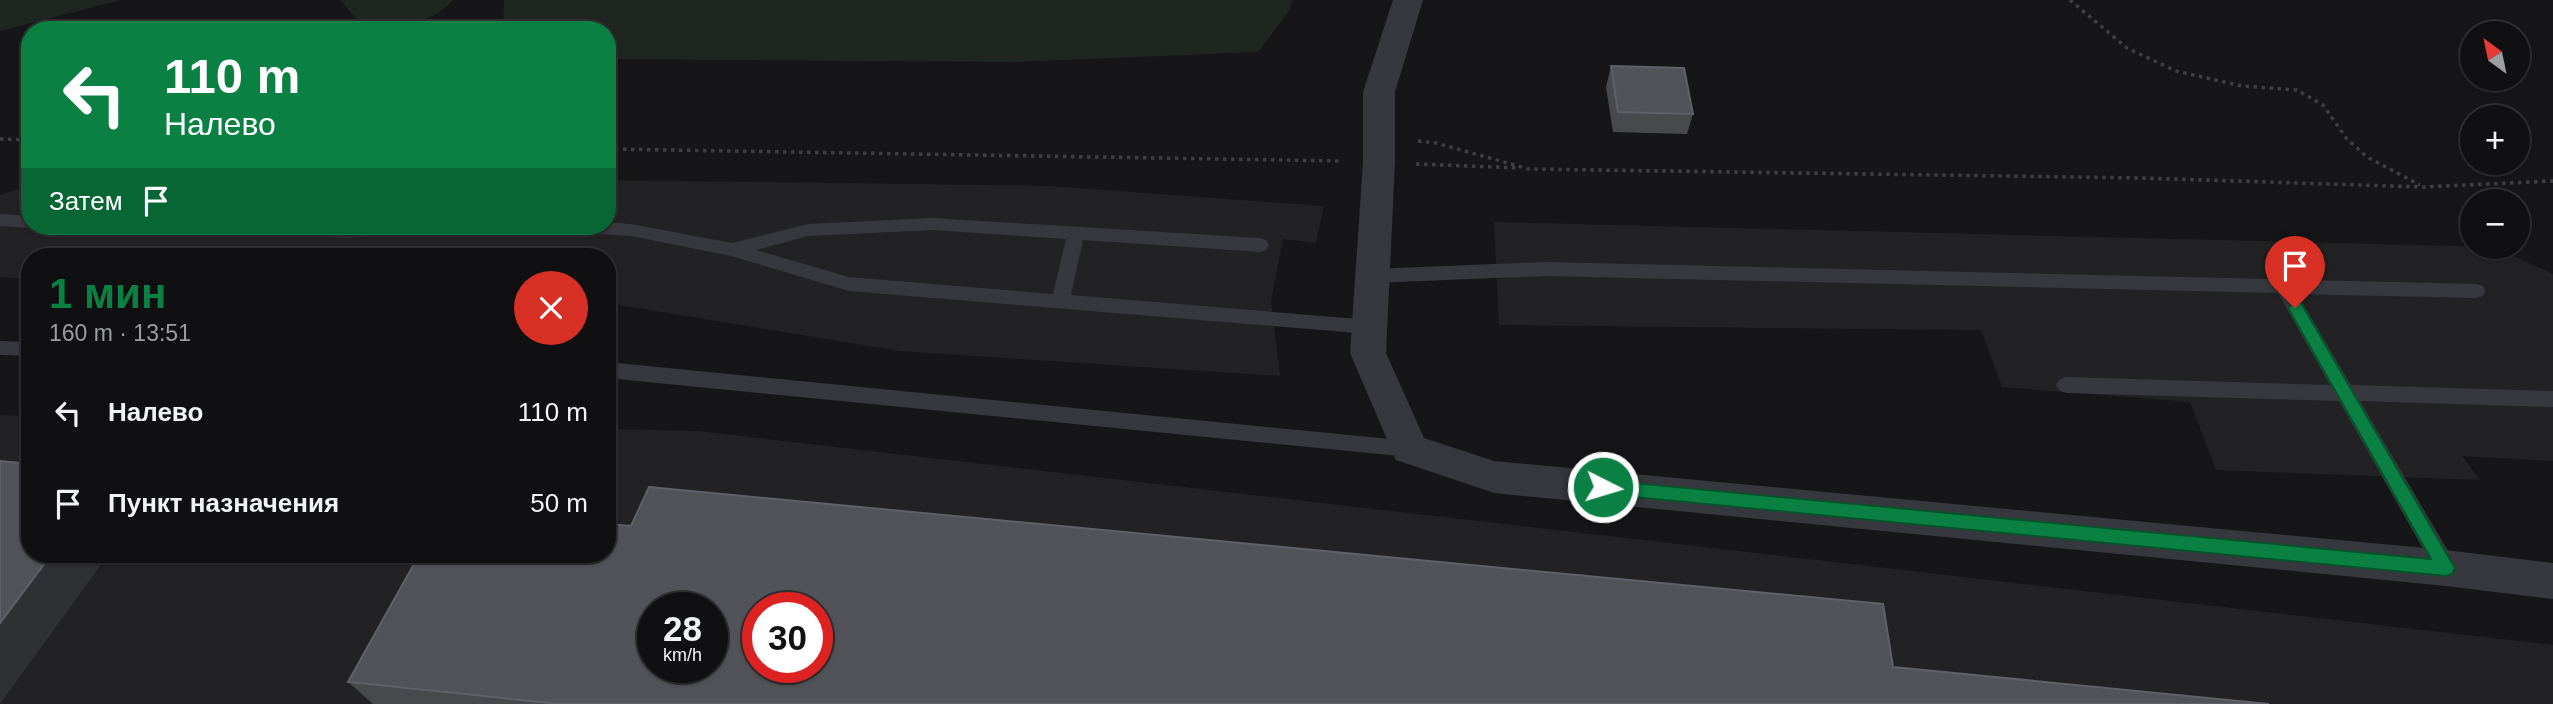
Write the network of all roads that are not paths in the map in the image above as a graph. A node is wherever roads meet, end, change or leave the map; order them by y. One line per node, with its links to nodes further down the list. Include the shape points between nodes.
1 (1408, 0): 8 (street, via 1379,92)
2 (0, 220): 3 (lane)
3 (21, 221)
4 (616, 229): 7 (lane)
5 (1076, 233): 6 (lane); 7 (lane, via 932,224 808,230); 11 (lane)
6 (1259, 245)
7 (731, 249): 11 (lane, via 849,284)
8 (1372, 276): 9 (lane, via 1547,269); 12 (street)
9 (2283, 286): 10 (lane); 17 (lane)
10 (2476, 291)
11 (1060, 302): 12 (lane)
12 (1370, 327): 19 (street, via 1368,353)
13 (0, 348): 14 (lane)
14 (21, 349)
15 (616, 371): 19 (lane)
16 (2066, 385): 17 (lane)
17 (2345, 393): 18 (lane); 20 (lane)
18 (2553, 399)
19 (1410, 449): 20 (street, via 1494,477)
20 (2446, 568): 21 (street)
21 (2553, 582)

